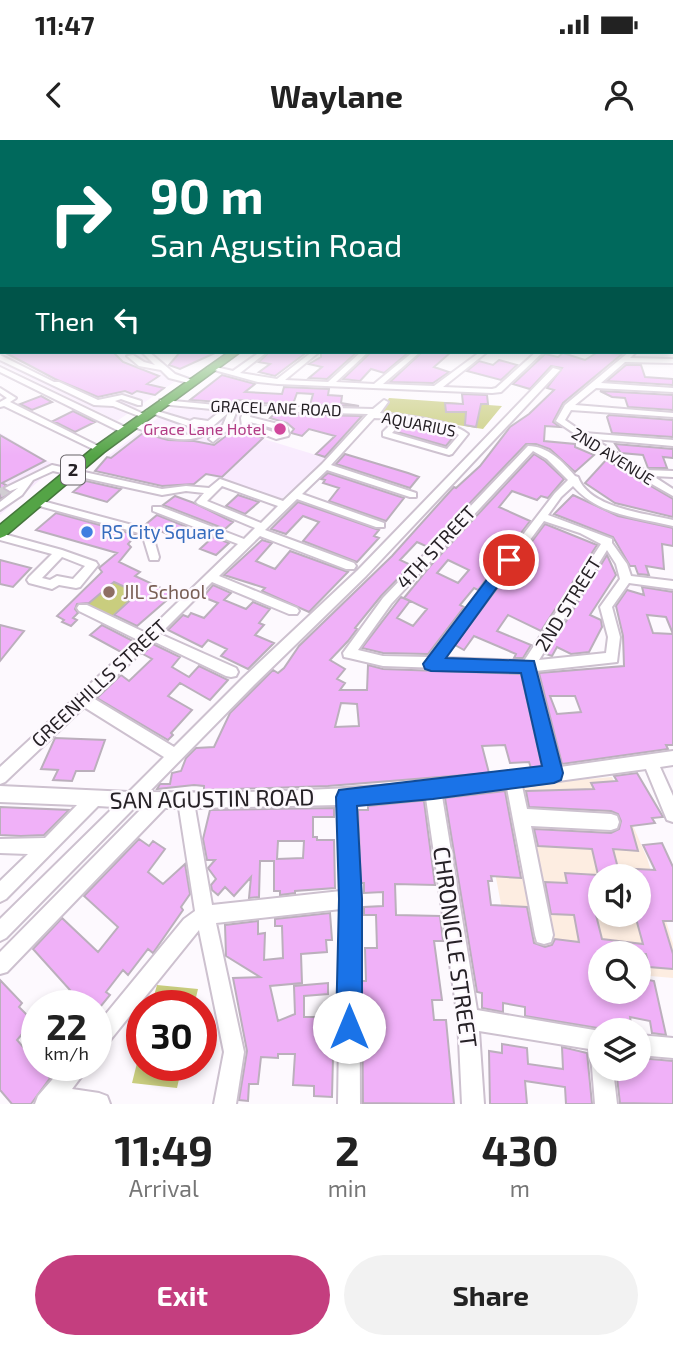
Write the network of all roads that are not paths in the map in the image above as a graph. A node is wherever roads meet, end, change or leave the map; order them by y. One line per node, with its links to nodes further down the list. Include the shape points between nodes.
1 (19, 366): 19 (street)
2 (150, 366): 14 (street)
3 (159, 366): 14 (street)
4 (214, 366): 12 (highway, 2)
5 (244, 366): 16 (street)
6 (298, 366): 18 (street)
7 (350, 366): 20 (street)
8 (400, 366): 22 (street)
9 (466, 366): 23 (street)
10 (525, 366): 23 (street, via 498,390)
11 (615, 366): 21 (street, 2ND AVENUE)
12 (211, 368): 16 (street); 17 (highway, 2)
13 (0, 369): 34 (street)
14 (162, 369): 17 (street)
15 (556, 370): 79 (street, via 362,573)
16 (234, 374): 18 (street)
17 (193, 382): 26 (highway, 2)
18 (278, 382): 20 (street)
19 (53, 383): 34 (street, via 97,403 122,397)
20 (329, 385): 22 (street)
21 (592, 385): 25 (street); 30 (street, 2ND AVENUE)
22 (376, 386): 23 (street)
23 (437, 388)
24 (0, 390): 27 (street, via 12,396)
25 (673, 390)
26 (163, 402): 28 (street, GRACELANE ROAD); 34 (highway, 2)
27 (2, 404): 41 (street)
28 (187, 404): 29 (street, GRACELANE ROAD); 33 (street)
29 (232, 407): 31 (street, GRACELANE ROAD, via 246,413); 33 (street, via 210,424); 39 (street, via 227,426)
30 (568, 407): 32 (street); 38 (street, 2ND AVENUE, via 560,421)
31 (378, 409): 35 (street, AQUARIUS); 42 (street, GREENHILLS STREET)
32 (673, 415)
33 (171, 416): 34 (street); 36 (street); 36 (street, via 204,432 192,438)
34 (139, 417): 36 (street); 41 (highway, 2)
35 (402, 417): 37 (street, AQUARIUS); 37 (street, via 386,434 449,452)
36 (154, 430)
37 (464, 434)
38 (582, 435): 40 (street); 44 (street, 2ND AVENUE)
39 (213, 439)
40 (673, 443)
41 (96, 452): 43 (highway, 2)
42 (325, 466): 51 (street, GREENHILLS STREET); 52 (street)
43 (72, 471): 46 (street, via 48,469); 49 (street, via 162,492 180,487); 53 (highway, 2)
44 (639, 473): 45 (street); 50 (street, 2ND AVENUE)
45 (673, 474)
46 (31, 478): 48 (street); 55 (street)
47 (575, 479): 57 (street); 58 (street, via 597,503); 75 (street, 4TH STREET, via 531,448 387,601 349,653)
48 (10, 488)
49 (211, 491): 54 (street, via 220,482); 60 (street, via 201,502)
50 (673, 493)
51 (296, 495): 54 (street, GREENHILLS STREET); 59 (street)
52 (412, 495)
53 (35, 502): 61 (highway, 2); 67 (street, via 143,531)
54 (285, 505): 60 (street, GREENHILLS STREET)
55 (0, 507)
56 (157, 509): 63 (street)
57 (543, 516): 62 (street); 75 (street)
58 (673, 523)
59 (380, 525)
60 (260, 529): 63 (street, GREENHILLS STREET); 68 (street)
61 (0, 535): 64 (street)
62 (608, 541): 70 (street); 76 (street, 2ND STREET)
63 (244, 544): 69 (street, GREENHILLS STREET)
64 (33, 547): 65 (street); 66 (street)
65 (59, 554): 65 (street, via 92,565 76,584 33,580)
66 (23, 555)
67 (154, 557)
68 (349, 566)
69 (210, 577): 73 (street); 74 (street, GREENHILLS STREET)
70 (626, 579): 71 (street); 76 (street, via 606,607 615,649 612,658)
71 (671, 585)
72 (83, 608): 74 (street)
73 (293, 611)
74 (149, 637): 77 (street); 78 (street, GREENHILLS STREET)
75 (431, 664): 76 (street)
76 (528, 666): 82 (street)
77 (231, 672)
78 (82, 699): 79 (street); 83 (street, GREENHILLS STREET)
79 (175, 756): 89 (street)
80 (673, 758): 81 (street, SAN AGUSTIN ROAD)
81 (650, 761): 82 (street, SAN AGUSTIN ROAD); 92 (street)
82 (554, 773): 84 (street, SAN AGUSTIN ROAD)
83 (0, 776)
84 (513, 778): 85 (street, SAN AGUSTIN ROAD); 93 (street)
85 (433, 790): 87 (street, SAN AGUSTIN ROAD); 103 (street, CHRONICLE STREET)
86 (0, 794): 88 (street, SAN AGUSTIN ROAD)
87 (347, 797): 91 (street, SAN AGUSTIN ROAD); 98 (street)
88 (93, 800): 89 (street, SAN AGUSTIN ROAD); 96 (street)
89 (133, 801): 90 (street, SAN AGUSTIN ROAD); 100 (street)
90 (160, 801): 91 (street, SAN AGUSTIN ROAD); 102 (street)
91 (186, 801): 99 (street)
92 (673, 814)
93 (520, 817): 94 (street); 101 (street)
94 (611, 822)
95 (2, 846): 96 (street)
96 (46, 846): 97 (street)
97 (0, 893)
98 (350, 899): 99 (street); 113 (street)
99 (205, 915): 104 (street, via 190,925); 112 (street, via 233,1052)
100 (0, 932)
101 (544, 935)
102 (0, 965)
103 (468, 1019): 105 (street); 114 (street, CHRONICLE STREET)
104 (112, 1022)
105 (588, 1046)
106 (651, 1046): 107 (street)
107 (673, 1048)
108 (65, 1081): 110 (street)
109 (603, 1081): 115 (street)
110 (49, 1101): 111 (street)
111 (99, 1104)
112 (225, 1104)
113 (349, 1104)
114 (473, 1104)
115 (606, 1104)

